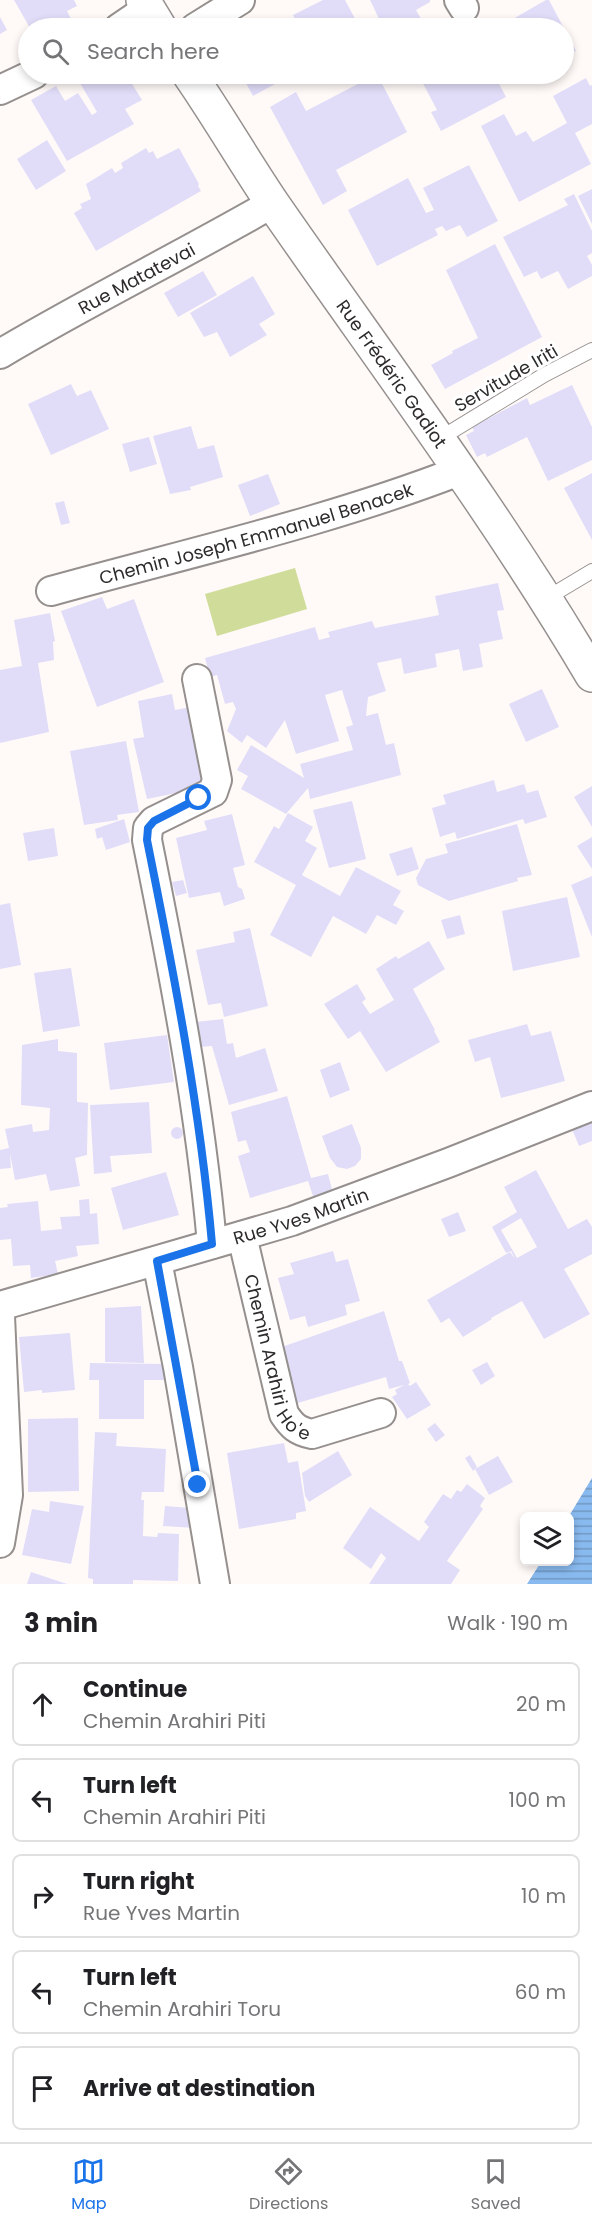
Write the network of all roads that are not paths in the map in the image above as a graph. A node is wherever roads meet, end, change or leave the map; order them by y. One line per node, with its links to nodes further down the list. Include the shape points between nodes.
1 (240, 0): 2 (street)
2 (211, 18)
3 (18, 82): 5 (street)
4 (196, 84): 6 (street, Rue Frédéric Gadiot)
5 (0, 90)
6 (273, 203): 8 (street, Rue Matatevai); 9 (street, Rue Frédéric Gadiot)
7 (592, 350): 9 (lane, Servitude Iriti)
8 (0, 354)
9 (439, 439): 10 (street, Rue Frédéric Gadiot)
10 (459, 471): 12 (street, Chemin Joseph Emmanuel Benacek, via 316,519); 13 (street, Rue Frédéric Gadiot)
11 (592, 571): 13 (lane)
12 (51, 591)
13 (547, 598): 14 (street, Rue Frédéric Gadiot)
14 (592, 675)
15 (197, 679): 18 (street, via 216,788 154,821 148,828 147,840 182,1013 206,1170)
16 (592, 1106): 17 (street, Rue Yves Martin, via 355,1198)
17 (242, 1236): 18 (street, Rue Yves Martin); 22 (street, Chemin Arahiri Ho'e, via 284,1414 292,1426 312,1434)
18 (212, 1244): 19 (street, Rue Yves Martin)
19 (157, 1261): 20 (street, Rue Yves Martin); 24 (street)
20 (0, 1306)
21 (0, 1316): 23 (street, via 8,1495)
22 (381, 1413)
23 (0, 1543)
24 (214, 1584)

